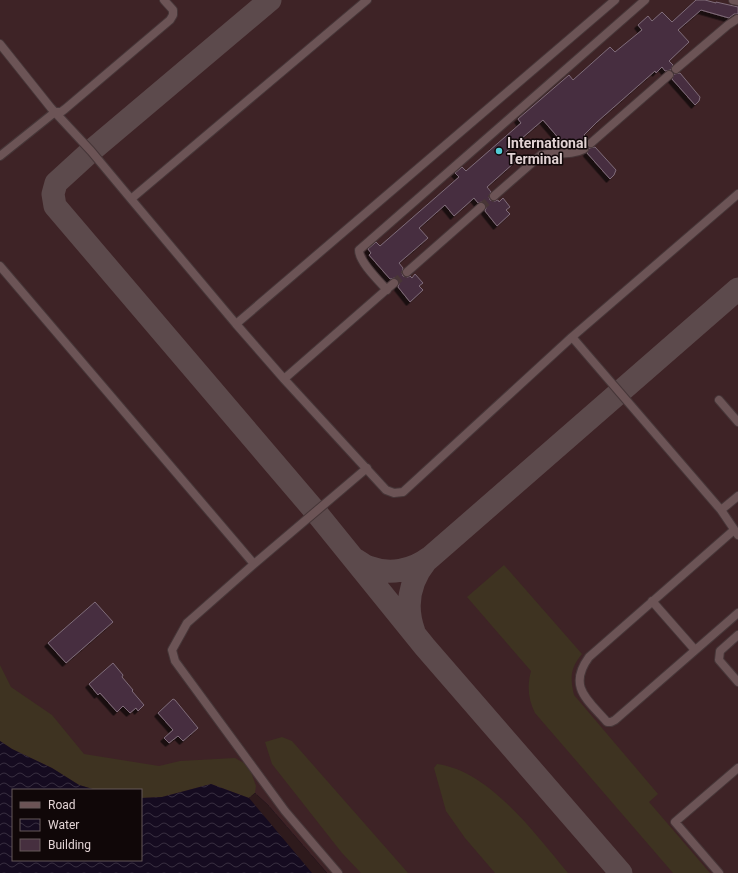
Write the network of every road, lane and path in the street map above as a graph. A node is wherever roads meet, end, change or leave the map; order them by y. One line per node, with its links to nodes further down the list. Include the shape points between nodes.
1 (164, 0): 11 (lane, via 173,10 170,20 65,109)
2 (367, 0): 17 (lane)
3 (615, 0): 23 (lane)
4 (645, 0): 22 (lane, via 359,250 363,262)
5 (733, 0): 6 (lane)
6 (738, 1)
7 (737, 19): 9 (lane)
8 (0, 44): 11 (lane)
9 (676, 69)
10 (669, 76): 12 (lane)
11 (55, 112): 14 (lane); 17 (lane)
12 (592, 143)
13 (584, 150): 16 (lane, via 577,153 550,153 541,156)
14 (0, 156)
15 (738, 194): 24 (lane)
16 (494, 196)
17 (130, 199): 23 (lane)
18 (482, 207): 20 (lane)
19 (0, 266): 32 (lane)
20 (407, 272)
21 (394, 283): 22 (lane)
22 (387, 290): 25 (lane)
23 (236, 324): 25 (lane)
24 (572, 337): 28 (lane, via 403,492 394,493 386,490); 30 (lane)
25 (284, 379): 28 (lane)
26 (719, 400): 27 (lane)
27 (738, 422)
28 (367, 468): 32 (lane)
29 (738, 496): 30 (lane)
30 (721, 510): 31 (lane)
31 (736, 532): 33 (lane)
32 (254, 564): 39 (lane, via 187,623 172,650 174,661 285,811)
33 (652, 601): 36 (lane); 36 (lane, via 582,665 579,687 608,722 616,720)
34 (738, 613): 36 (lane)
35 (738, 635): 37 (lane, via 720,651 719,660)
36 (695, 650)
37 (738, 682)
38 (738, 768): 40 (lane, via 675,822)
39 (338, 873)
40 (719, 873)

